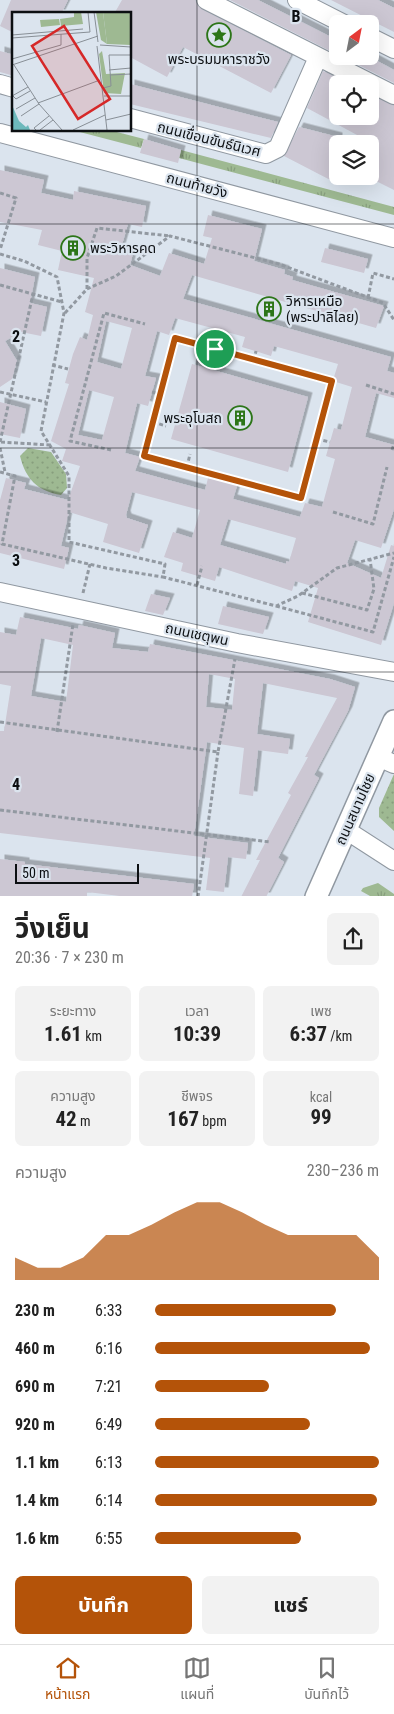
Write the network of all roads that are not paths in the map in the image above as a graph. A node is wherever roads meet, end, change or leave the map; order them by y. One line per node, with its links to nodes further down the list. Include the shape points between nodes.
1 (206, 0): 6 (street)
2 (297, 0): 3 (street)
3 (329, 16)
4 (379, 42): 5 (street)
5 (394, 49)
6 (318, 57): 7 (street); 8 (street, ถนนเขื่อนขันธ์นิเวศ, via 278,148 266,154)
7 (394, 95)
8 (131, 118)
9 (0, 133): 10 (street, ถนนท้ายวัง)
10 (394, 238)
11 (0, 592): 12 (street, ถนนเชตุพน, via 237,643)
12 (394, 672)
13 (394, 721): 14 (main road, ถนนสนามไชย)
14 (386, 761): 15 (main road, ถนนสนามไชย)
15 (346, 830): 16 (street); 17 (main road, ถนนสนามไชย)
16 (394, 861)
17 (316, 896)

